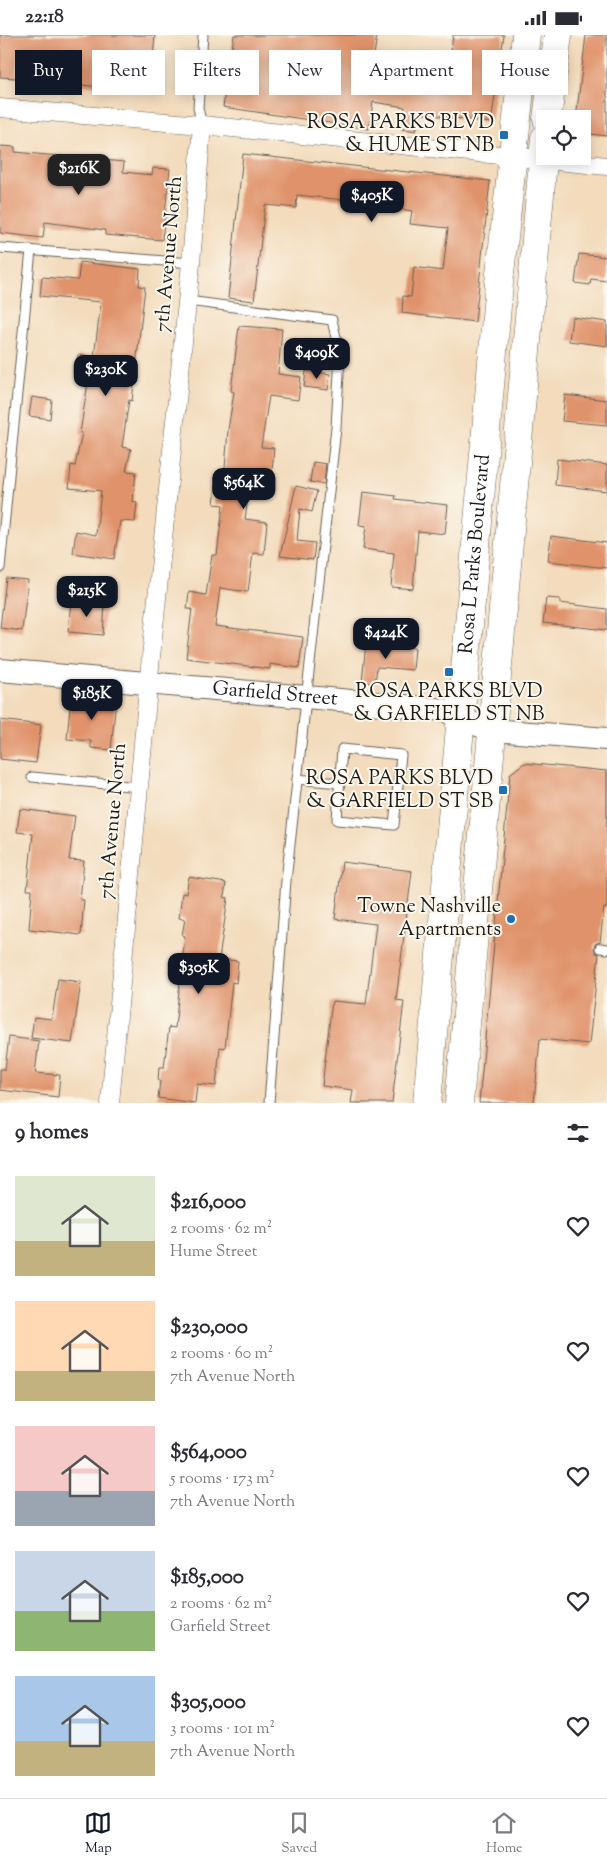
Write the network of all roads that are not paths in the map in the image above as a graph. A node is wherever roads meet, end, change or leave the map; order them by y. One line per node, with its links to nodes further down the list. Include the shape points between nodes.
1 (203, 35): 6 (lane, via 198,108)
2 (526, 35): 8 (main road, Rosa L Parks Boulevard)
3 (558, 35): 5 (main road)
4 (0, 108): 6 (street)
5 (549, 110)
6 (202, 125): 8 (street); 14 (street, 7th Avenue North)
7 (536, 150): 8 (street)
8 (512, 156): 20 (main road, Rosa L Parks Boulevard)
9 (591, 161): 11 (street)
10 (543, 165): 21 (main road, Rosa L Parks Boulevard)
11 (607, 166)
12 (0, 248): 13 (lane)
13 (31, 250): 14 (lane); 16 (lane)
14 (191, 263): 15 (street, 7th Avenue North)
15 (188, 301): 18 (street, 7th Avenue North); 19 (lane, via 332,319 340,355 336,428)
16 (0, 568)
17 (0, 670): 18 (street, Garfield Street)
18 (149, 685): 19 (street, Garfield Street); 26 (street, 7th Avenue North)
19 (308, 696): 20 (street, Garfield Street, via 445,710); 24 (lane)
20 (460, 719): 21 (street, Garfield Street); 29 (main road, Rosa L Parks Boulevard)
21 (493, 730): 22 (street, Garfield Street); 30 (main road, Rosa L Parks Boulevard)
22 (607, 739)
23 (32, 777): 26 (lane)
24 (297, 779): 25 (lane); 28 (lane)
25 (339, 783): 25 (lane, via 342,749 401,755 394,825 337,820)
26 (139, 787): 27 (street, 7th Avenue North)
27 (110, 1103)
28 (269, 1103)
29 (427, 1103)
30 (459, 1103)

